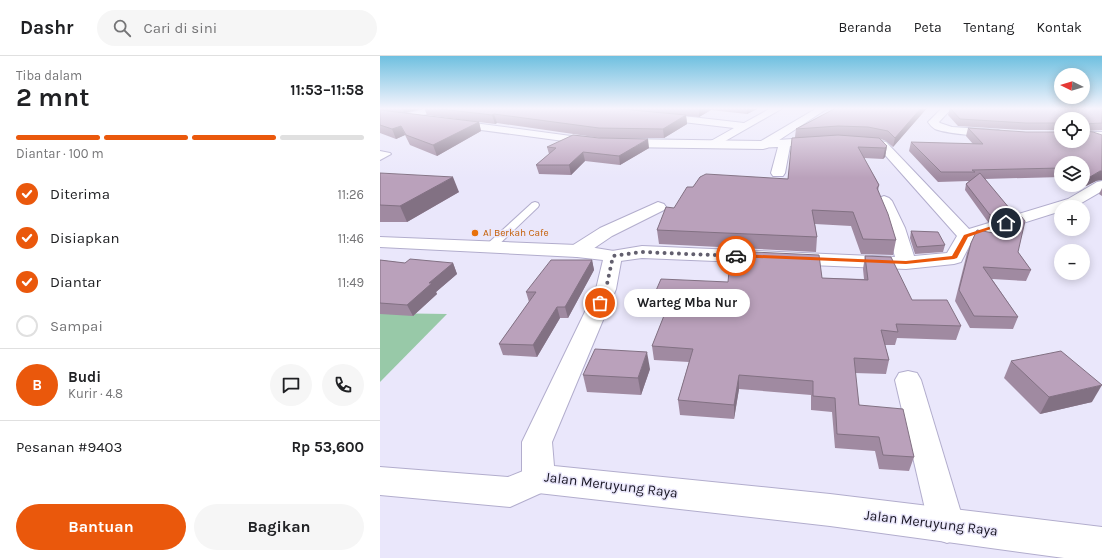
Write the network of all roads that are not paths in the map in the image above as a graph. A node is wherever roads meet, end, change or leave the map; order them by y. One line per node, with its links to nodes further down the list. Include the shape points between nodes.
1 (519, 131): 8 (street, via 601,142)
2 (736, 131): 8 (street)
3 (785, 131): 10 (street)
4 (971, 131): 5 (street)
5 (1011, 134)
6 (1090, 135): 7 (street)
7 (1102, 135)
8 (714, 144): 10 (street)
9 (785, 144): 10 (street); 13 (street); 18 (street, via 841,140 882,144)
10 (763, 145)
11 (380, 153): 12 (lane, via 388,154)
12 (380, 158)
13 (778, 173)
14 (1102, 185): 18 (street, via 1073,202)
15 (884, 201): 23 (street, via 901,241)
16 (535, 205): 20 (lane)
17 (658, 207): 21 (street, via 606,232)
18 (966, 236): 23 (street, via 954,258)
19 (380, 242): 20 (street)
20 (489, 248): 21 (street)
21 (577, 251): 22 (street)
22 (613, 256): 23 (street, via 642,252); 25 (street, Jalan Meruyung Raya, via 606,289 537,442)
23 (906, 262)
24 (908, 380): 27 (street)
25 (538, 479): 26 (street, via 510,492); 27 (street, Jalan Meruyung Raya, via 830,510)
26 (380, 481)
27 (947, 526): 28 (street, Jalan Meruyung Raya)
28 (1102, 545)

